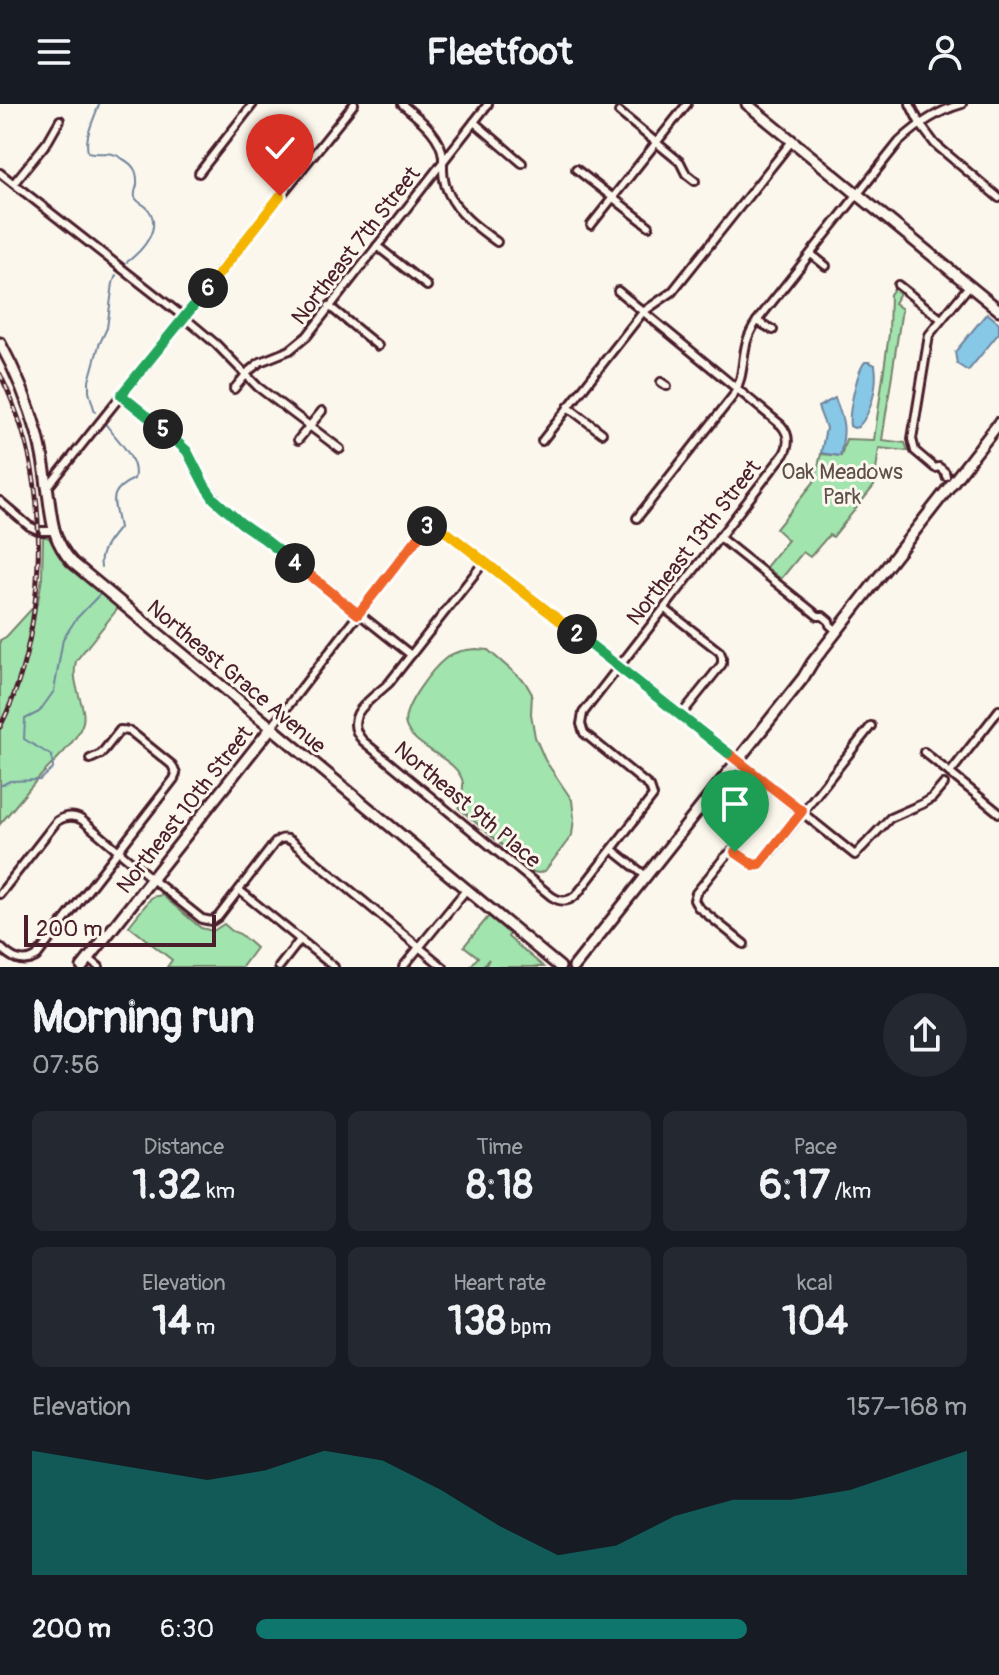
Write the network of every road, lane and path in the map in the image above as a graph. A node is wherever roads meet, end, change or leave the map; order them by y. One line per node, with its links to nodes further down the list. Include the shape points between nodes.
1 (253, 104): 19 (street)
2 (354, 104): 38 (street)
3 (402, 104): 15 (street, via 434,135)
4 (488, 104): 11 (street, Northeast 7th Street)
5 (687, 104): 14 (street)
6 (747, 104): 13 (street)
7 (910, 104): 12 (street)
8 (962, 104): 12 (street)
9 (619, 112): 14 (street)
10 (60, 120): 21 (street)
11 (474, 122): 15 (street, Northeast 7th Street); 16 (street)
12 (920, 124): 22 (street); 24 (street)
13 (792, 141): 22 (street); 37 (street, via 672,292)
14 (656, 143): 20 (street); 23 (street)
15 (442, 163): 27 (street, via 456,206); 28 (street, Northeast 7th Street)
16 (522, 163)
17 (576, 169): 23 (street)
18 (0, 173): 21 (street)
19 (199, 173)
20 (695, 181)
21 (14, 183): 38 (street)
22 (857, 195): 29 (street); 33 (street)
23 (613, 198): 25 (street); 26 (street)
24 (999, 198)
25 (591, 225)
26 (649, 226)
27 (497, 242)
28 (377, 246): 32 (street); 35 (street, Northeast 7th Street)
29 (811, 254): 30 (street); 40 (street)
30 (826, 266)
31 (898, 285): 39 (street)
32 (427, 286)
33 (969, 286): 36 (street); 39 (street)
34 (618, 291): 37 (street)
35 (329, 306): 43 (street); 44 (street, Northeast 7th Street, via 295,347 266,358)
36 (999, 310)
37 (643, 312): 46 (street); 48 (street)
38 (185, 318): 44 (street); 47 (street)
39 (941, 319): 56 (street, via 926,343 912,439 915,451)
40 (757, 321): 41 (street); 46 (street, via 746,341)
41 (773, 330)
42 (0, 343): 57 (street, Northeast Grace Avenue, via 28,404)
43 (378, 346)
44 (246, 375): 45 (street, Northeast 7th Street); 51 (street)
45 (234, 389)
46 (738, 389): 59 (street); 61 (street, Northeast 13th Street, via 783,427 788,444)
47 (121, 395): 57 (street); 64 (street, via 179,442 222,507)
48 (568, 407): 52 (street); 54 (street)
49 (322, 411): 51 (street)
50 (999, 423): 56 (street)
51 (310, 426): 53 (street); 55 (street)
52 (602, 433)
53 (298, 440)
54 (542, 441)
55 (340, 449)
56 (949, 479): 65 (street)
57 (48, 487): 60 (street, Northeast Grace Avenue)
58 (0, 501): 60 (street, via 29,526)
59 (637, 518)
60 (53, 531): 71 (street, Northeast Grace Avenue, via 72,562)
61 (719, 537): 63 (street, Northeast 13th Street); 65 (street)
62 (484, 562): 64 (street, Northeast 10th Street, via 431,520); 66 (street); 67 (street)
63 (665, 609): 67 (street, Northeast 13th Street); 69 (street, via 722,657 722,664)
64 (358, 614): 66 (street); 71 (street, Northeast 10th Street)
65 (833, 628): 74 (street, via 803,678)
66 (411, 655): 79 (street, Northeast 9th Place, via 358,712 355,727 360,738 557,900 576,896)
67 (619, 667): 69 (street); 79 (street, Northeast 13th Street, via 586,708 581,724 588,737 654,793)
68 (999, 710): 75 (street)
69 (681, 715): 74 (street)
70 (871, 726): 77 (street)
71 (271, 728): 82 (street, Northeast 10th Street); 84 (street, Northeast Grace Avenue)
72 (924, 752): 75 (street)
73 (90, 759): 80 (street, via 126,729 172,765 176,774)
74 (738, 761): 77 (street); 81 (street)
75 (950, 773): 78 (street)
76 (944, 784): 77 (street, via 932,798 890,818 855,855)
77 (802, 811): 87 (street, via 763,862 751,864 731,852 696,893 698,907)
78 (999, 813)
79 (613, 850): 81 (street)
80 (120, 851): 82 (street); 85 (street, via 83,820 69,816 57,821); 89 (street, via 39,954 19,960)
81 (647, 877): 97 (street)
82 (152, 879): 83 (street, via 209,921); 90 (street, Northeast 10th Street)
83 (239, 890): 86 (street); 88 (street, via 274,844 291,841)
84 (466, 890): 88 (street); 96 (street, Northeast Grace Avenue)
85 (0, 894)
86 (300, 940): 92 (street); 93 (street)
87 (744, 944)
88 (419, 946): 94 (street); 95 (street)
89 (0, 947)
90 (85, 963): 91 (street)
91 (99, 967)
92 (279, 967)
93 (334, 967)
94 (403, 967)
95 (443, 967)
96 (560, 967)
97 (574, 967)

